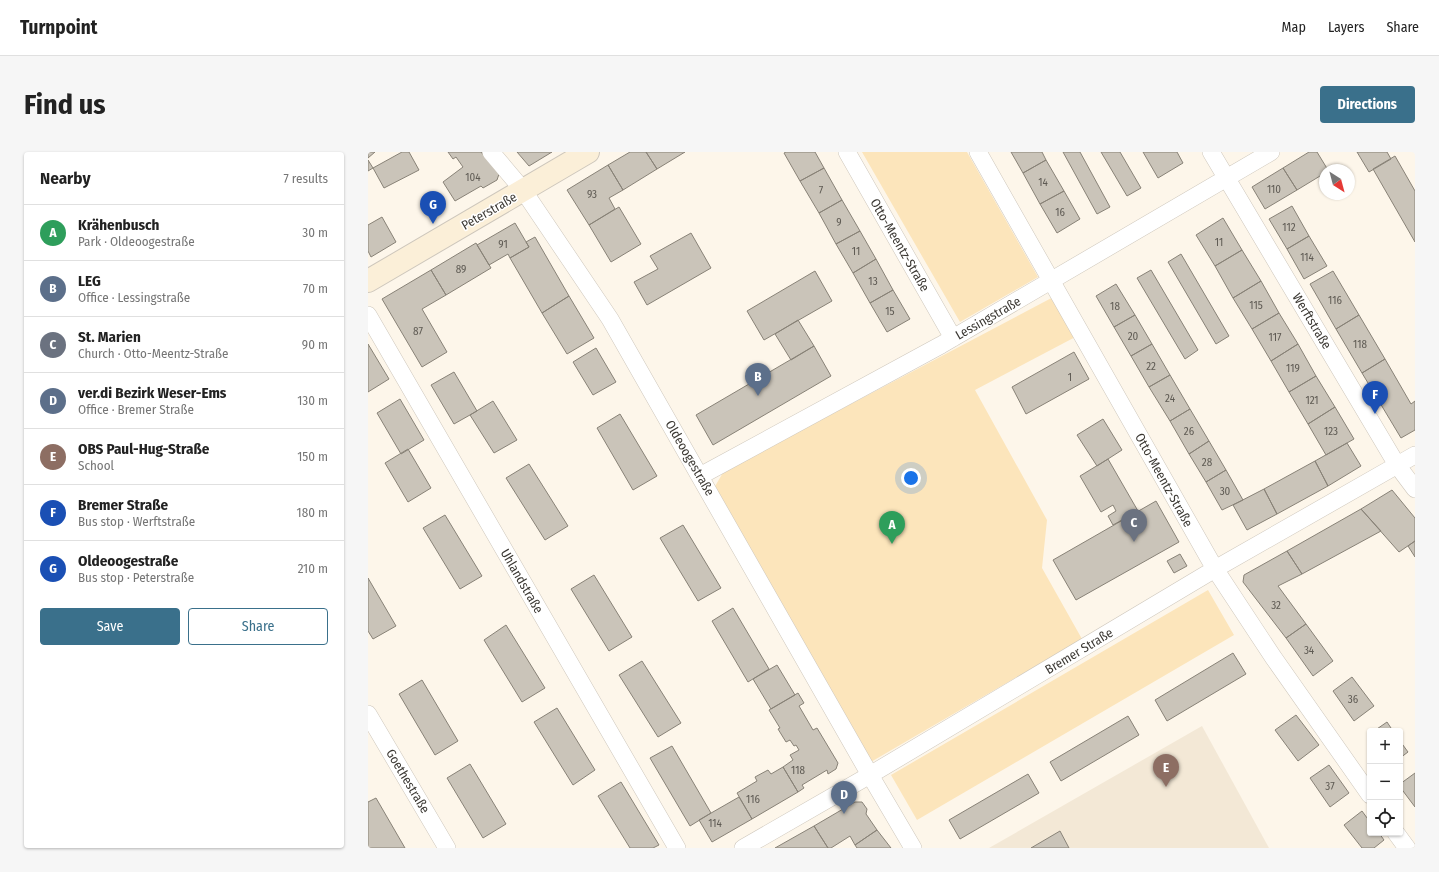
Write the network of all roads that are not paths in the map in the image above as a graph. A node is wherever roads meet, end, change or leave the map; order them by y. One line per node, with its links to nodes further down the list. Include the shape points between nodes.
1 (491, 152): 8 (street, Oldeoogestraße)
2 (588, 152): 8 (main road, Peterstraße)
3 (847, 152): 12 (street, Otto-Meentz-Straße)
4 (978, 152): 10 (street, Otto-Meentz-Straße)
5 (1211, 152): 7 (street, Werftstraße)
6 (1271, 152): 7 (street, Lessingstraße)
7 (1227, 178): 10 (street, Lessingstraße); 14 (street, Werftstraße)
8 (524, 190): 9 (main road, Peterstraße); 15 (street, Oldeoogestraße, via 610,319)
9 (368, 281)
10 (1052, 281): 12 (street, Lessingstraße); 17 (street, Otto-Meentz-Straße)
11 (368, 315): 23 (street, Uhlandstraße)
12 (953, 338): 15 (street, Lessingstraße)
13 (1415, 455): 14 (street, Bremer Straße)
14 (1397, 465): 16 (street, Werftstraße); 17 (street, Bremer Straße)
15 (700, 476): 19 (street, Oldeoogestraße)
16 (1415, 489)
17 (1215, 569): 19 (street, Bremer Straße); 20 (street, Otto-Meentz-Straße)
18 (368, 714): 22 (street, Goethestraße)
19 (870, 775): 24 (street, Bremer Straße); 25 (street, Oldeoogestraße)
20 (1367, 791)
21 (1398, 836): 26 (street)
22 (447, 848)
23 (677, 848)
24 (744, 848)
25 (913, 848)
26 (1407, 848)

